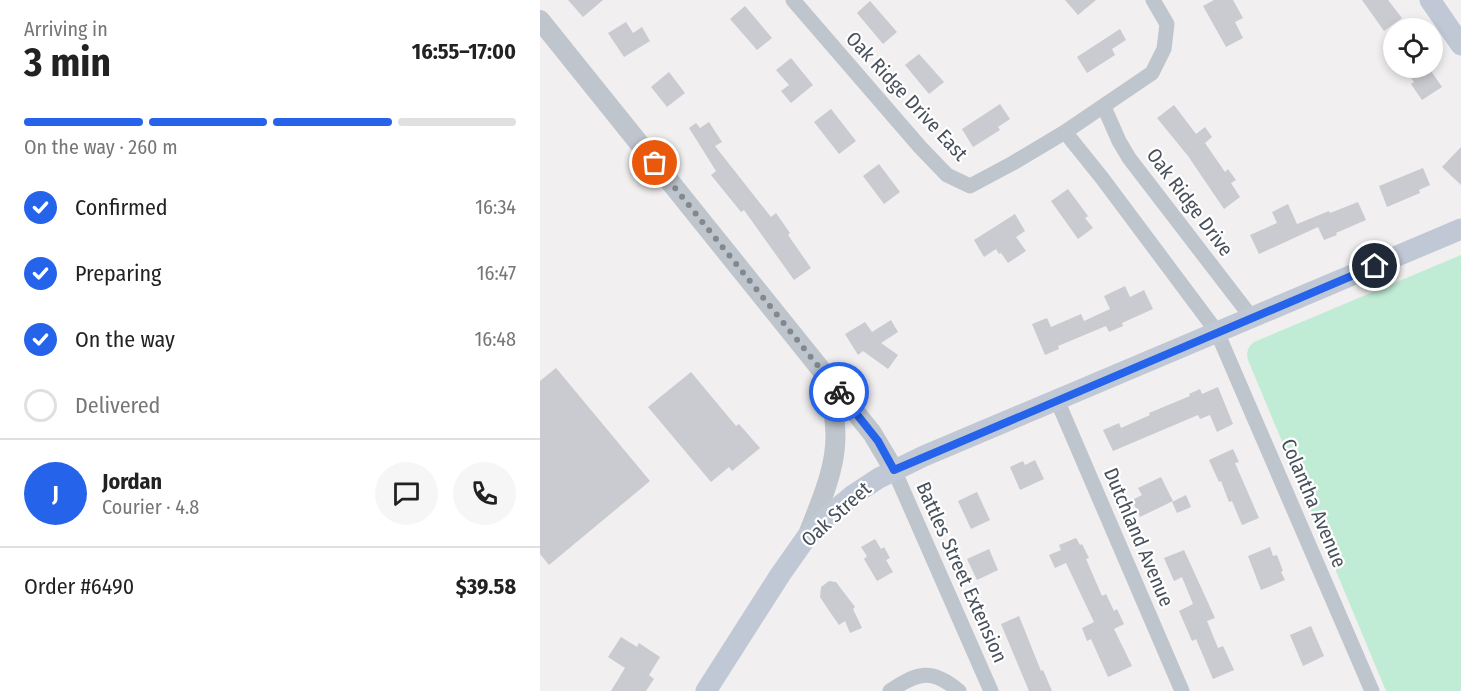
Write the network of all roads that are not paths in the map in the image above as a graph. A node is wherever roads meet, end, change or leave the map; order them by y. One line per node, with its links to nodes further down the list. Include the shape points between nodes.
1 (793, 0): 7 (street, Oak Ridge Drive East, via 947,175 970,186)
2 (1154, 0): 6 (street, via 1167,24 1164,49 1152,73)
3 (1430, 0): 5 (main road)
4 (540, 20): 11 (street)
5 (1461, 45)
6 (1104, 107): 7 (street); 9 (street, Oak Ridge Drive, via 1130,158)
7 (1065, 132): 10 (street)
8 (1461, 229): 9 (main road, Oak Street)
9 (1252, 318): 10 (main road, Oak Street)
10 (1217, 332): 12 (main road, Oak Street); 20 (street, Colantha Avenue)
11 (816, 364): 13 (street, via 872,433); 14 (street, via 834,410 836,451)
12 (1057, 400): 13 (main road, Oak Street); 19 (street, Dutchland Avenue)
13 (894, 470): 14 (main road, Oak Street, via 853,495); 18 (street, Battles Street Extension)
14 (806, 538): 15 (main road, Oak Street)
15 (706, 691)
16 (890, 691): 17 (street, via 912,678 931,675)
17 (959, 691)
18 (991, 691)
19 (1182, 691)
20 (1372, 691)

